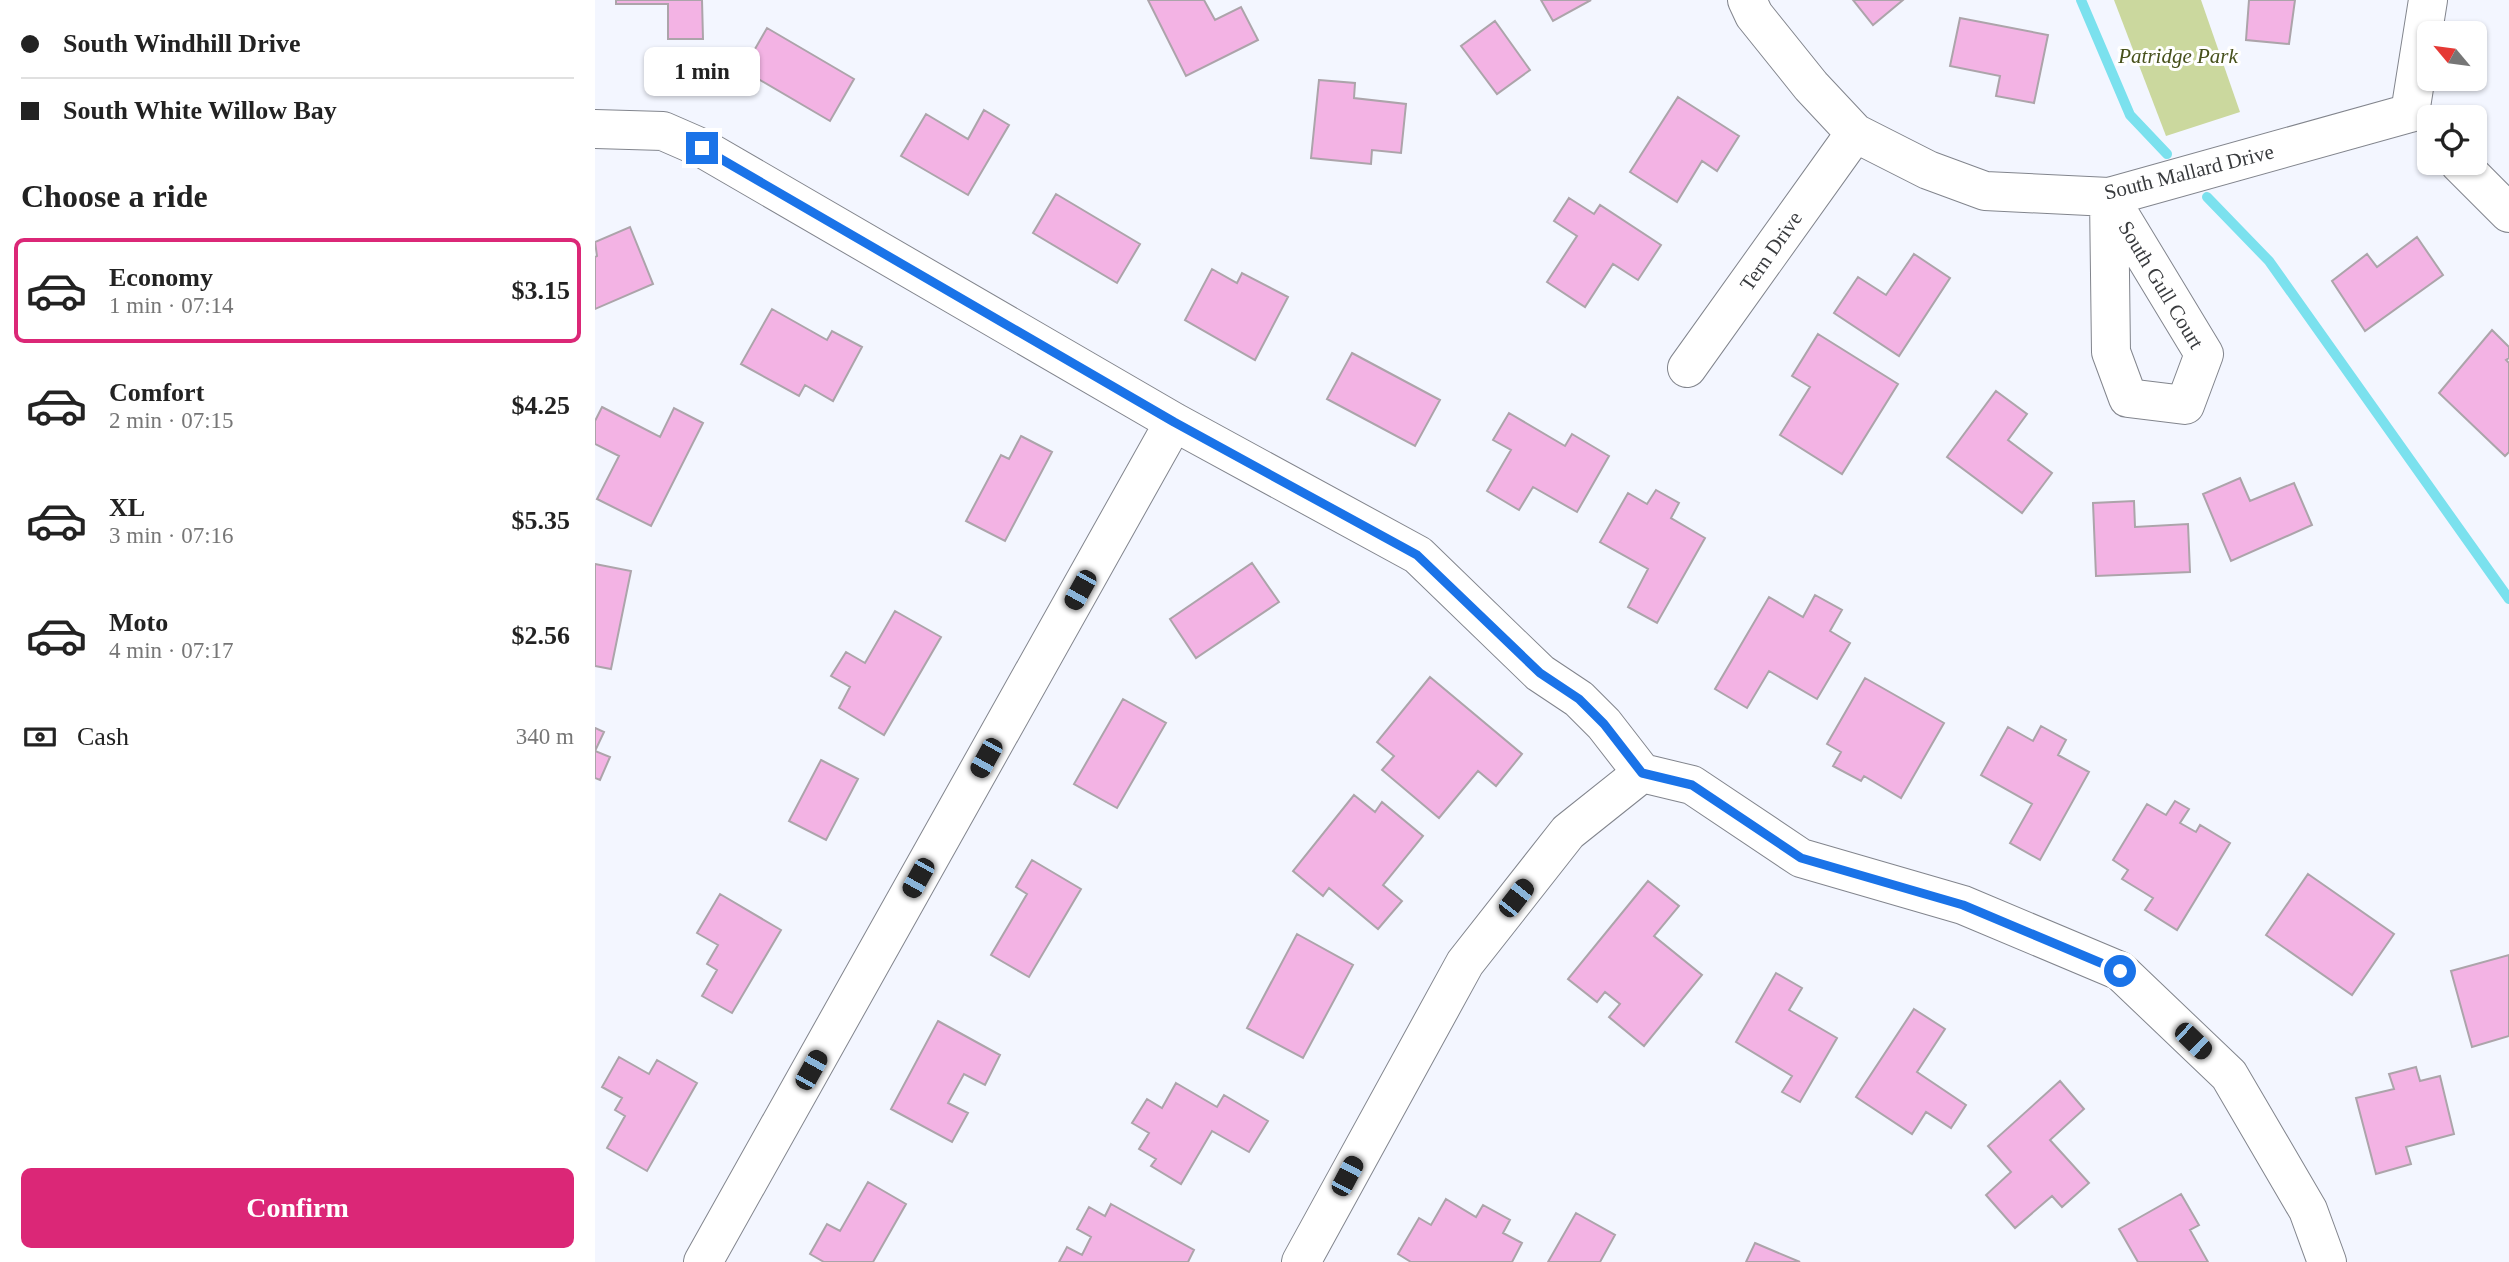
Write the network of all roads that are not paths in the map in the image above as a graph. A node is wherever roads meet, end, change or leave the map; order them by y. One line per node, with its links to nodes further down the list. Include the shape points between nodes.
1 (1747, 0): 6 (street, South Mallard Drive, via 1811,86)
2 (2428, 0): 3 (street)
3 (2420, 105)
4 (2417, 123): 8 (street, South Mallard Drive)
5 (595, 129): 11 (street, via 663,131 702,148)
6 (1855, 133): 8 (street, South Mallard Drive, via 1928,170 1985,191); 10 (street, Tern Drive)
7 (2471, 175): 9 (street)
8 (2109, 197): 8 (street, South Gull Court, via 2111,352 2128,398 2185,405 2204,354)
9 (2509, 213)
10 (1687, 368)
11 (1174, 422): 12 (street, via 1417,555 1540,673 1579,699); 13 (street)
12 (1642, 773): 14 (street, via 1568,832 1465,963); 15 (street, via 1692,785 1801,858 1963,905 2120,971 2229,1075 2308,1210)
13 (703, 1262)
14 (1301, 1262)
15 (2327, 1262)

